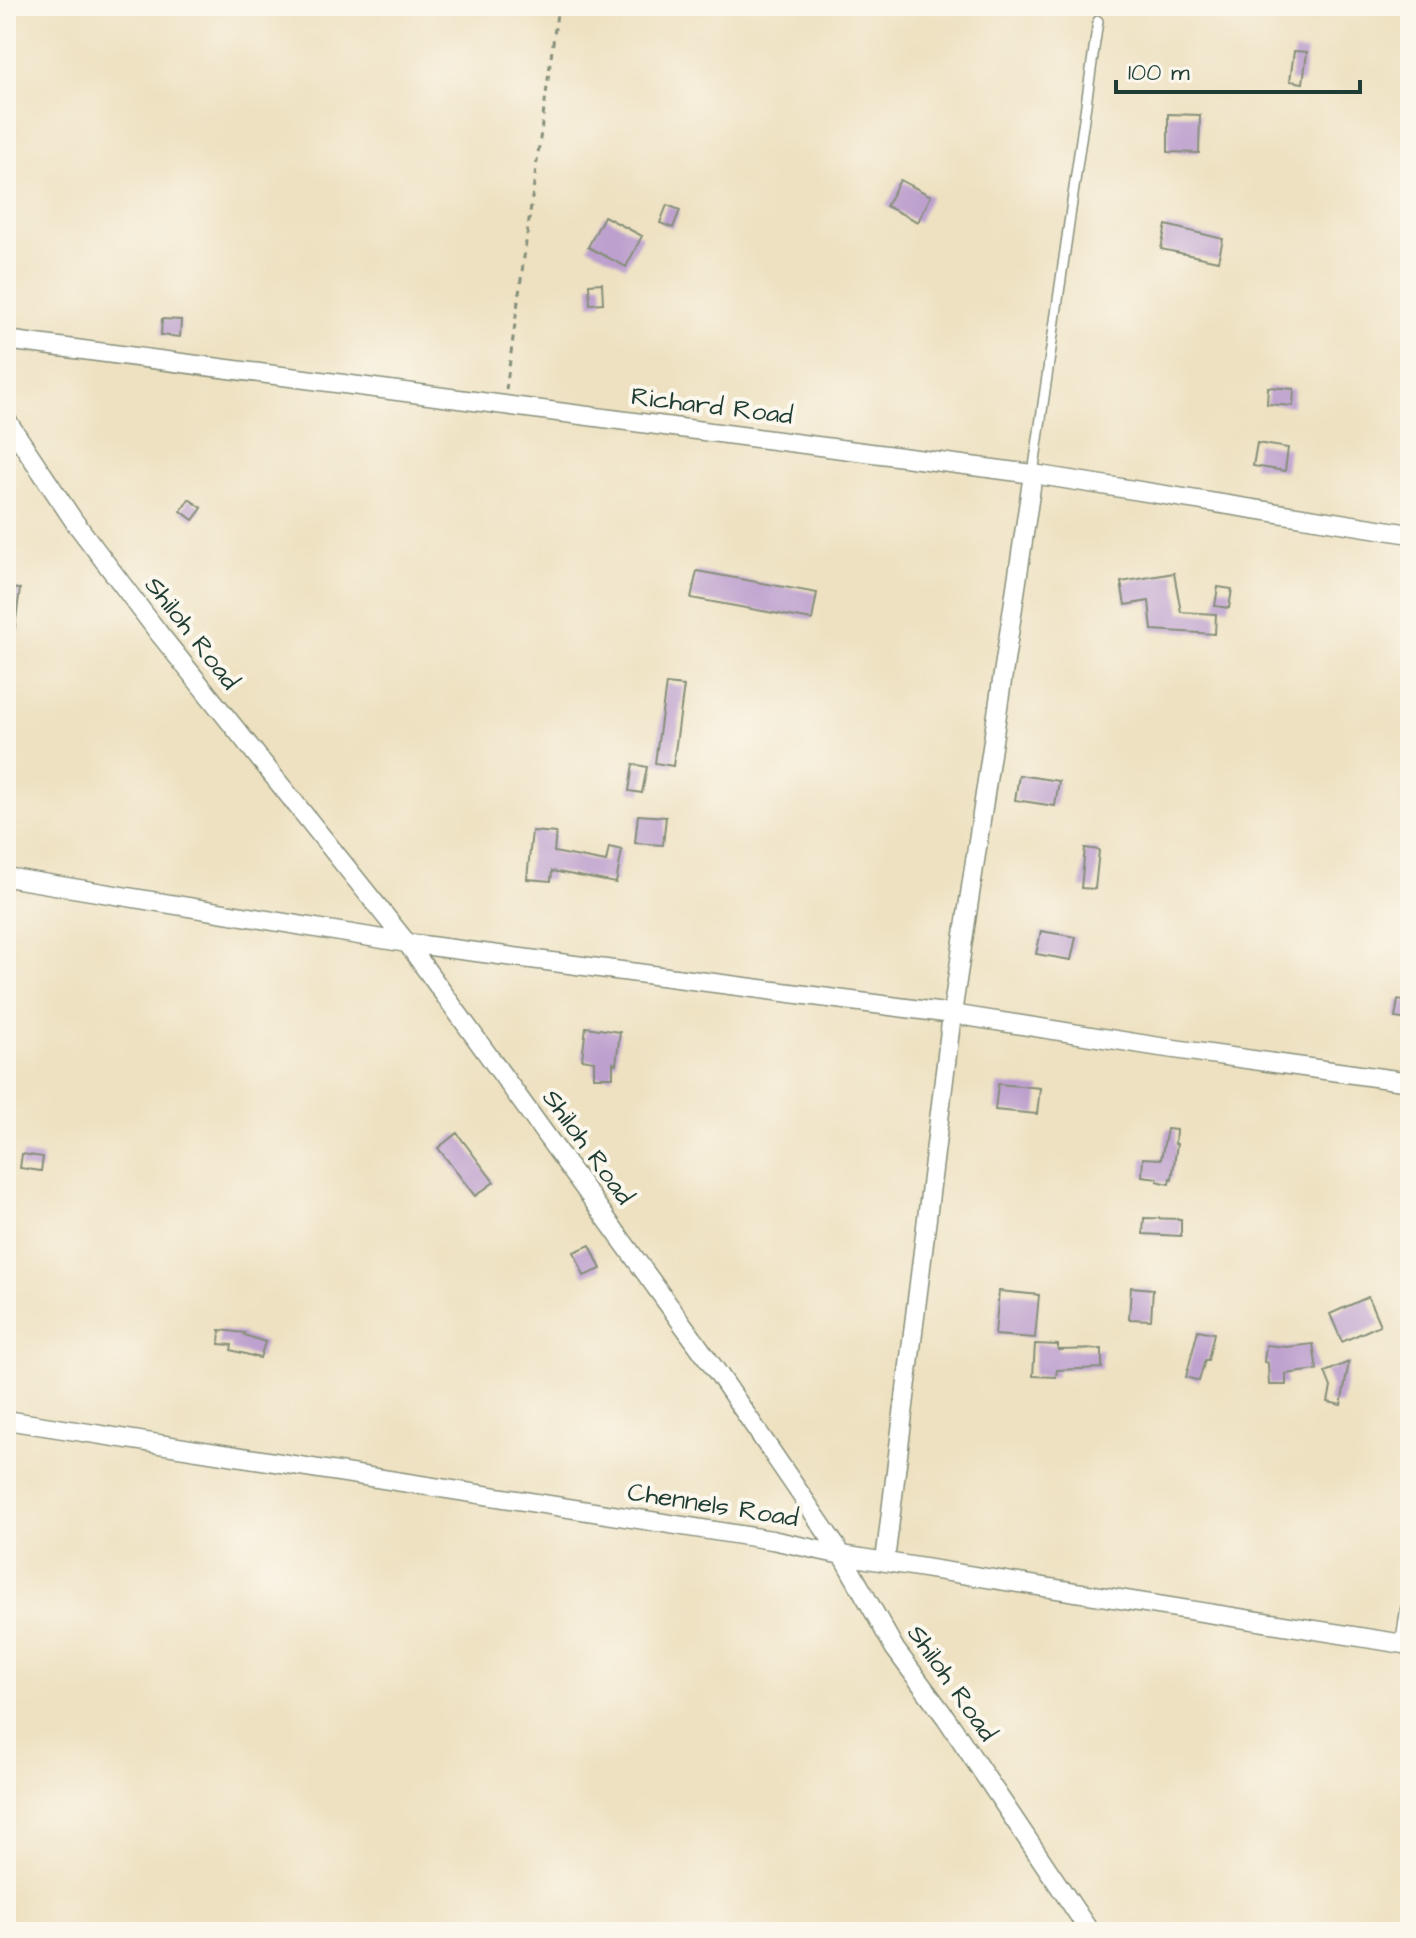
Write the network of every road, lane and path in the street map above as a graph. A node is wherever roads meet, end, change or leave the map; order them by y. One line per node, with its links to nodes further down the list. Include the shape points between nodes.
1 (558, 6): 4 (path)
2 (1098, 21): 6 (lane)
3 (6, 340): 4 (street, Richard Road)
4 (504, 406): 6 (street, Richard Road)
5 (6, 419): 9 (street, Shiloh Road, via 158,632)
6 (1033, 474): 7 (street, Richard Road); 10 (street)
7 (1410, 534)
8 (6, 877): 9 (street)
9 (407, 943): 10 (street); 13 (street, Shiloh Road, via 711,1363)
10 (952, 1014): 11 (street); 14 (street)
11 (1410, 1082)
12 (6, 1420): 13 (street, Chennels Road)
13 (842, 1555): 14 (street, Chennels Road); 17 (street, Shiloh Road, via 895,1649)
14 (885, 1561): 16 (street, Chennels Road)
15 (1410, 1610): 16 (street)
16 (1407, 1644)
17 (1090, 1932)

